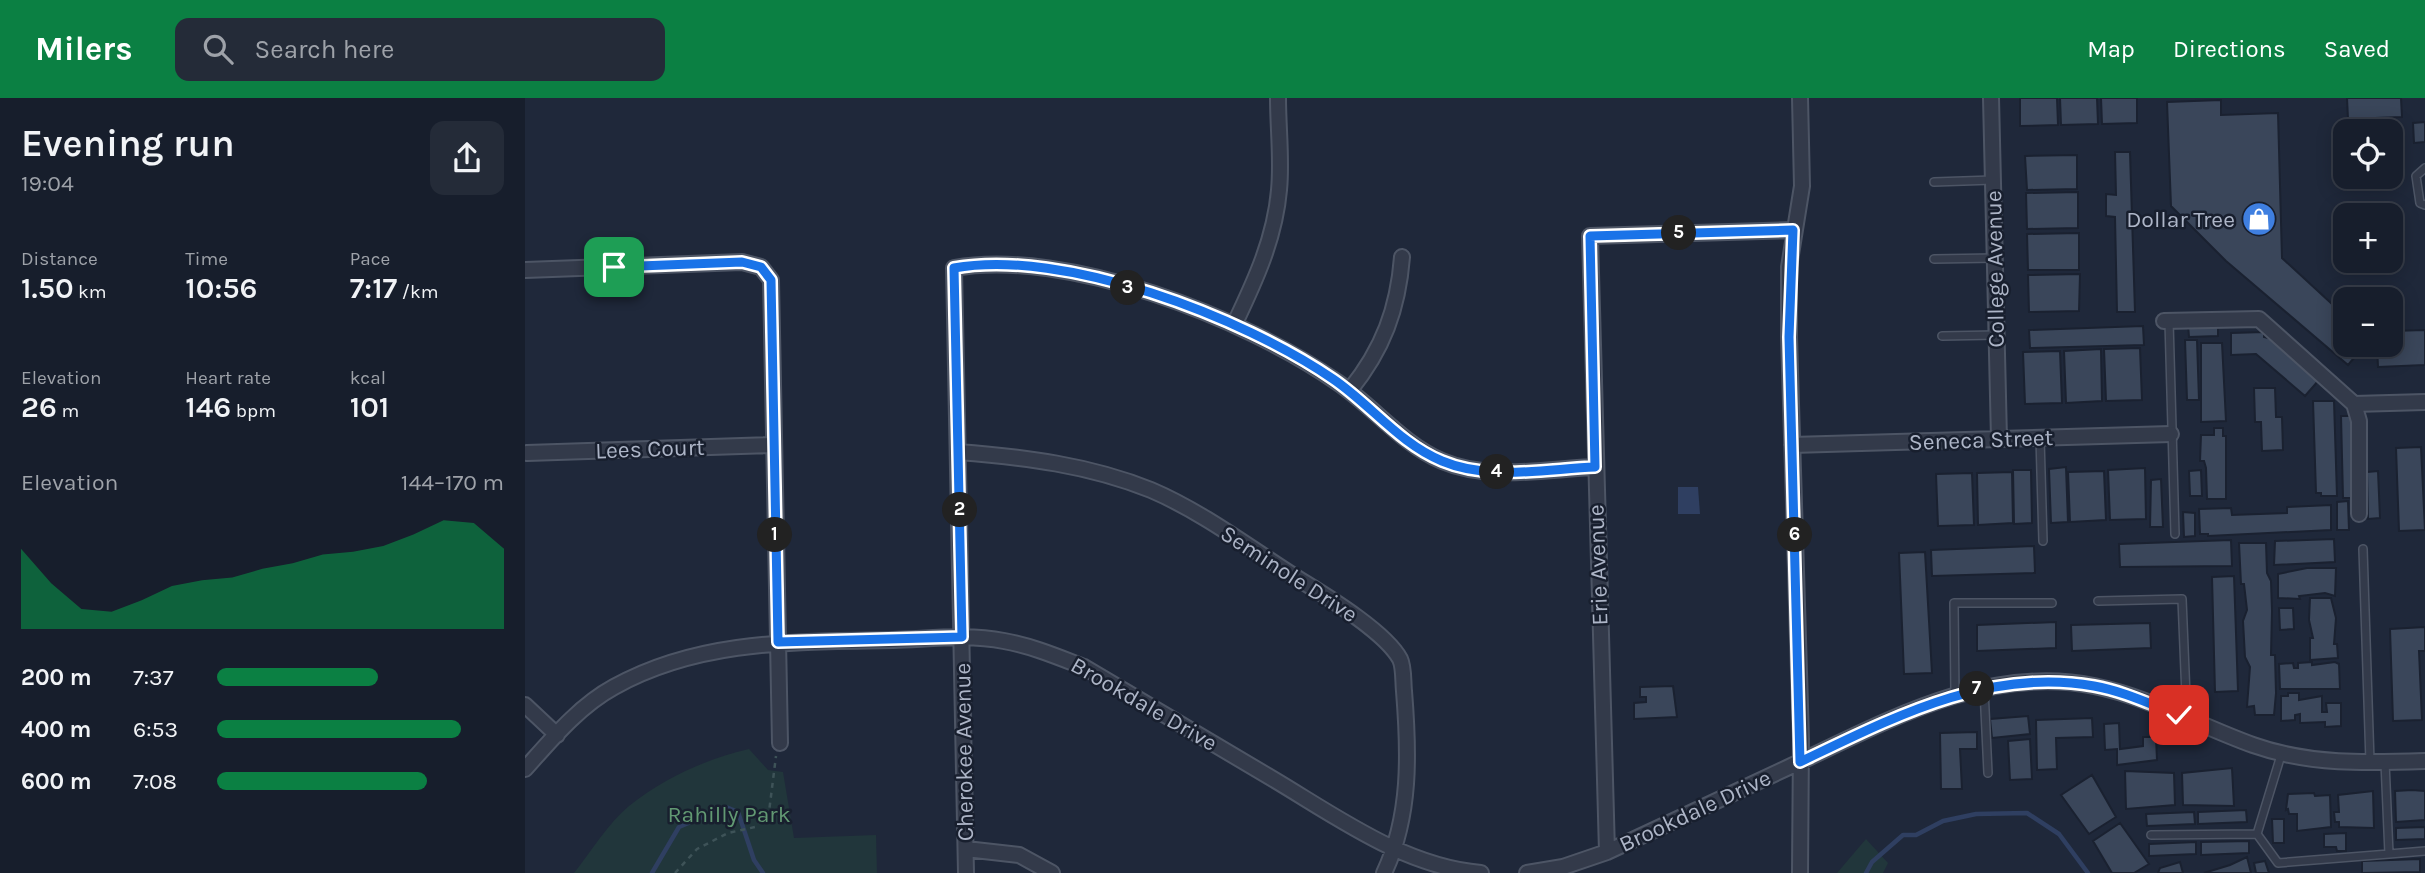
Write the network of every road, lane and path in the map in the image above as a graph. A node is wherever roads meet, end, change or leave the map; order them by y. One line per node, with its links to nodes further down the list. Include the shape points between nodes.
1 (1278, 98): 14 (street, via 1276,215 1256,279)
2 (1800, 98): 8 (street, via 1802,186)
3 (1991, 98): 5 (street, College Avenue)
4 (2425, 167): 7 (lane, via 2416,176 2416,192)
5 (1993, 180): 6 (lane); 10 (street, College Avenue)
6 (1934, 182)
7 (2425, 205)
8 (1793, 230): 24 (street, via 1789,281); 27 (street, Erie Avenue, via 1590,236)
9 (1402, 257): 17 (street, via 1396,305 1383,342)
10 (1995, 258): 11 (lane); 15 (street, College Avenue)
11 (1934, 259)
12 (525, 270): 23 (street, via 742,262 761,267 771,280)
13 (2167, 321): 19 (street, via 2259,319); 20 (lane)
14 (1235, 323): 17 (street, via 1296,353); 25 (street, Cherokee Avenue, via 1177,301 1077,275 1042,269 954,268)
15 (1996, 335): 16 (lane); 22 (street, College Avenue)
16 (1942, 336)
17 (1350, 390): 27 (street, via 1401,436 1443,462 1499,472)
18 (2425, 402): 19 (street)
19 (2354, 404): 28 (street, via 2359,421)
20 (2171, 434): 21 (street, Seneca Street); 29 (lane)
21 (2040, 438): 22 (street, Seneca Street); 30 (lane)
22 (1999, 439): 24 (street, Seneca Street)
23 (773, 445): 26 (street, Lees Court); 35 (street)
24 (1792, 445): 44 (street)
25 (958, 452): 34 (street, Cherokee Avenue); 51 (street, Seminole Drive, via 1047,461 1151,490 1347,610 1384,642 1401,660 1405,708 1406,801)
26 (527, 453)
27 (1595, 467): 53 (street, Erie Avenue)
28 (2359, 514)
29 (2175, 534)
30 (2043, 541)
31 (2363, 550): 45 (lane)
32 (2098, 601): 39 (lane, via 2182,599 2186,696)
33 (2052, 603): 37 (lane, via 1954,603)
34 (962, 637): 35 (street, Brookdale Drive); 50 (street, Cherokee Avenue); 51 (street, Brookdale Drive, via 1038,649 1084,667)
35 (778, 642): 40 (street, Brookdale Drive, via 709,651 644,673 614,687); 41 (street)
36 (1984, 688): 37 (street, Brookdale Drive); 39 (street, Brookdale Drive, via 2016,683 2094,686); 47 (lane)
37 (1955, 695): 44 (street, Brookdale Drive)
38 (525, 705): 40 (street)
39 (2179, 715): 42 (street, Brookdale Drive, via 2254,746)
40 (557, 735): 46 (street, Brookdale Drive)
41 (780, 743): 55 (path, via 769,812 755,827 697,849)
42 (2282, 752): 45 (street, Brookdale Drive, via 2305,758); 48 (lane)
43 (2425, 761): 45 (street, Brookdale Drive)
44 (1800, 762): 53 (street, Brookdale Drive); 61 (street)
45 (2377, 762): 54 (lane)
46 (525, 769)
47 (1988, 773)
48 (2257, 834): 49 (lane); 54 (lane, via 2279,863)
49 (2151, 835)
50 (966, 849): 56 (street, Cherokee Avenue); 57 (street, via 1019,855)
51 (1395, 849): 58 (street, Seminole Drive); 59 (street, Brookdale Drive)
52 (2425, 851): 54 (lane)
53 (1607, 852): 60 (street, Brookdale Drive)
54 (2389, 854)
55 (675, 873)
56 (967, 873)
57 (1052, 873)
58 (1384, 873)
59 (1481, 873)
60 (1527, 873)
61 (1800, 873)

